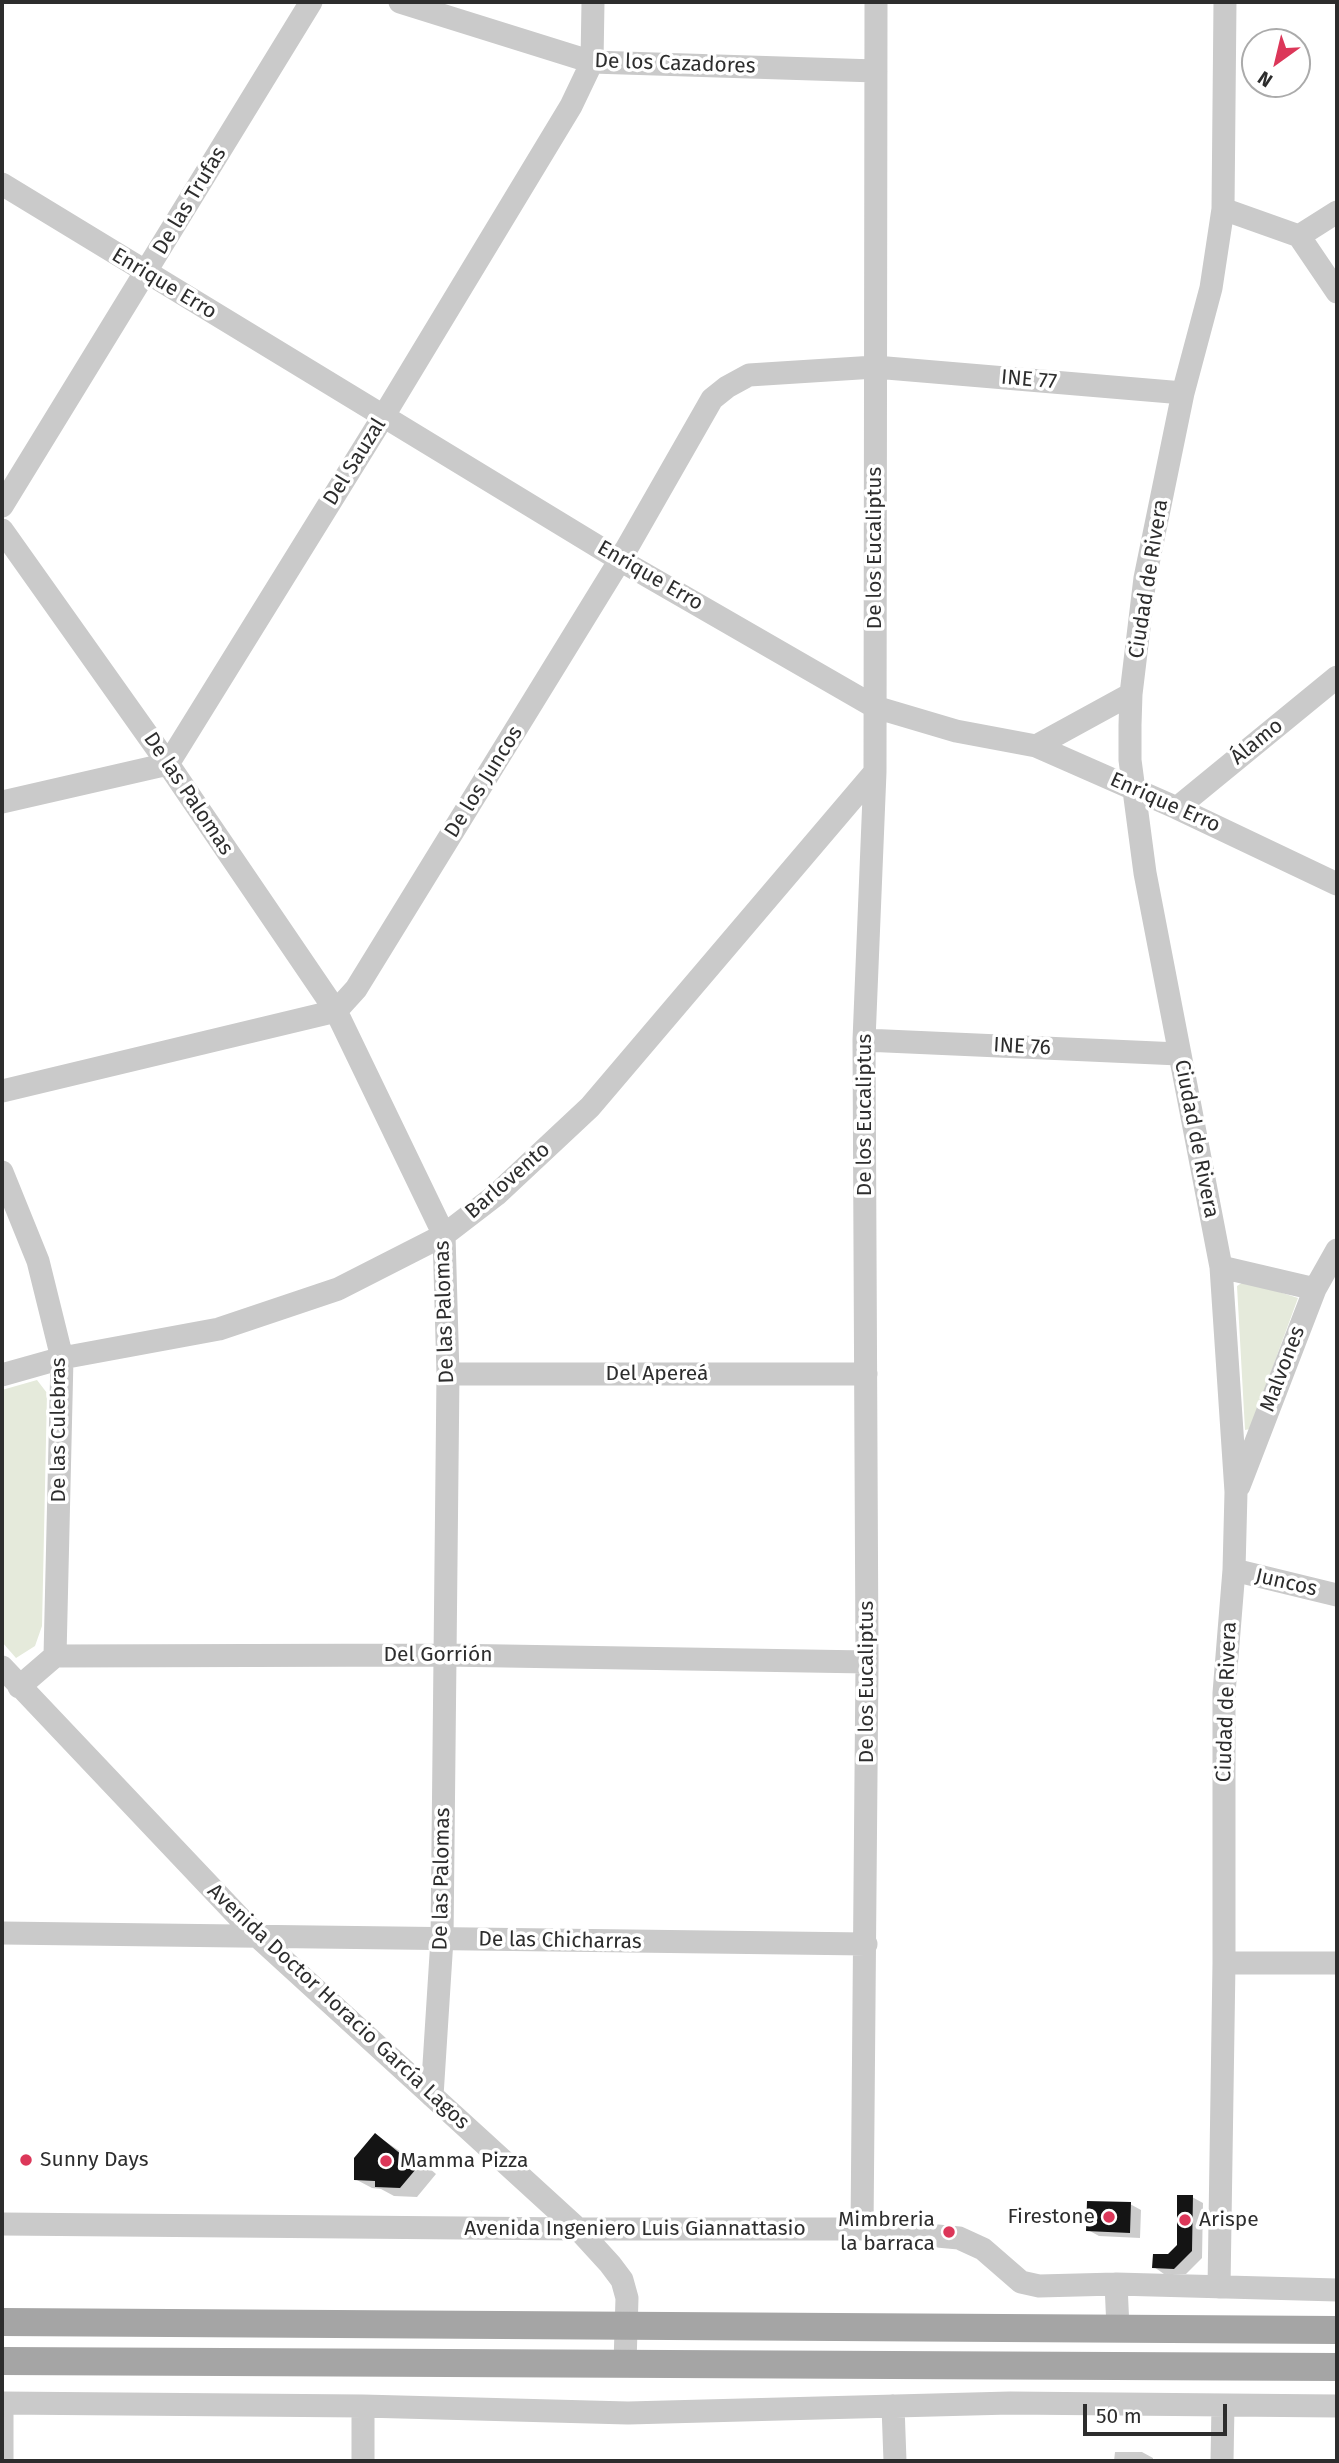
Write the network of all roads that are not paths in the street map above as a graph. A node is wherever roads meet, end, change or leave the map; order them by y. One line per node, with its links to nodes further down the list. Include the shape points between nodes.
1 (311, 2): 12 (street, De las Trufas)
2 (400, 2): 6 (street, De los Cazadores)
3 (593, 2): 6 (street, Del Sauzal)
4 (876, 2): 7 (street, De los Eucaliptus)
5 (1225, 2): 9 (street, Ciudad de Rivera)
6 (592, 62): 7 (street, De los Cazadores); 16 (street, Del Sauzal, via 571,106)
7 (876, 71): 14 (street, De los Eucaliptus)
8 (2, 184): 12 (street, Enrique Erro)
9 (1223, 209): 11 (street); 15 (street, Ciudad de Rivera, via 1211,288)
10 (1337, 212): 11 (street)
11 (1299, 236): 13 (street)
12 (146, 274): 16 (street, Enrique Erro); 17 (street, De las Trufas)
13 (1337, 292)
14 (875, 368): 15 (street, INE 77); 19 (street, De los Juncos, via 750,375 719,393); 22 (street, De los Eucaliptus)
15 (1183, 393): 21 (street, Ciudad de Rivera, via 1145,578)
16 (383, 417): 19 (street, Enrique Erro); 24 (street, Del Sauzal)
17 (2, 506)
18 (2, 530): 24 (street, De las Palomas)
19 (621, 560): 22 (street, Enrique Erro); 30 (street, De los Juncos, via 356,989)
20 (1337, 677): 28 (street, Álamo)
21 (1131, 694): 23 (street); 26 (street, Ciudad de Rivera)
22 (875, 707): 23 (street, Enrique Erro, via 956,731); 25 (street, De los Eucaliptus)
23 (1036, 746): 26 (street, Enrique Erro)
24 (168, 764): 27 (street); 30 (street, De las Palomas)
25 (875, 772): 31 (street, De los Eucaliptus); 35 (street, Barlovento, via 590,1107 496,1195)
26 (1133, 788): 28 (street, Enrique Erro); 32 (street, Ciudad de Rivera)
27 (2, 802)
28 (1177, 808): 29 (street, Enrique Erro)
29 (1337, 884)
30 (336, 1011): 33 (street); 35 (street, De las Palomas)
31 (864, 1040): 32 (street, INE 76); 41 (street, De los Eucaliptus)
32 (1179, 1054): 37 (street, Ciudad de Rivera)
33 (2, 1091)
34 (2, 1172): 39 (street, De las Culebras, via 38,1261)
35 (444, 1235): 39 (street, Barlovento, via 338,1289 219,1329); 40 (street, De las Palomas)
36 (1337, 1250): 38 (street, Malvones)
37 (1221, 1267): 38 (street); 43 (street, Ciudad de Rivera)
38 (1315, 1289): 43 (street, Malvones)
39 (62, 1358): 42 (street, Barlovento); 47 (street, De las Culebras)
40 (448, 1374): 41 (street, Del Apereá); 46 (street, De las Palomas)
41 (866, 1374): 48 (street, De los Eucaliptus)
42 (2, 1375)
43 (1236, 1492): 44 (street, Ciudad de Rivera)
44 (1234, 1570): 45 (street, Juncos); 55 (street, Ciudad de Rivera, via 1224,1693)
45 (1337, 1595)
46 (445, 1654): 47 (street, Del Gorrión); 48 (street, Del Gorrión); 53 (street, De las Palomas)
47 (55, 1656): 50 (street)
48 (867, 1662): 54 (street, De los Eucaliptus)
49 (2, 1667): 50 (street, Avenida Doctor Horacio García Lagos)
50 (19, 1687): 52 (street, Avenida Doctor Horacio García Lagos)
51 (2, 1934): 52 (street, De las Chicharras)
52 (256, 1935): 53 (street, De las Chicharras); 57 (street, Avenida Doctor Horacio García Lagos)
53 (442, 1939): 54 (street, De las Chicharras); 57 (street, De las Palomas)
54 (866, 1944): 59 (street, De los Eucaliptus)
55 (1224, 1963): 56 (street); 62 (street, Ciudad de Rivera)
56 (1337, 1963)
57 (432, 2096): 60 (street, Avenida Doctor Horacio García Lagos)
58 (2, 2224): 60 (street, Avenida Ingeniero Luis Giannattasio)
59 (862, 2229): 60 (street, Avenida Ingeniero Luis Giannattasio); 61 (street, Avenida Ingeniero Luis Giannattasio, via 959,2238 983,2249 1021,2282 1039,2286)
60 (578, 2230): 65 (street, Avenida Doctor Horacio García Lagos, via 622,2280 627,2298)
61 (1116, 2284): 62 (street, Avenida Ingeniero Luis Giannattasio); 66 (street)
62 (1219, 2287): 63 (street, Avenida Ingeniero Luis Giannattasio)
63 (1337, 2290)
64 (2, 2322): 65 (main road)
65 (625, 2325): 66 (main road); 69 (street, Avenida Doctor Horacio García Lagos)
66 (1118, 2328): 67 (main road)
67 (1337, 2330)
68 (2, 2361): 69 (main road)
69 (625, 2363): 70 (main road)
70 (1013, 2367): 71 (main road); 73 (street)
71 (1337, 2367)
72 (2, 2403): 74 (street); 78 (street)
73 (1010, 2403): 75 (street); 76 (street)
74 (363, 2406): 75 (street, via 628,2413); 79 (street)
75 (893, 2406): 80 (street)
76 (1223, 2406): 77 (street); 81 (street)
77 (1337, 2406)
78 (2, 2461)
79 (363, 2461)
80 (894, 2461)
81 (1222, 2461)

